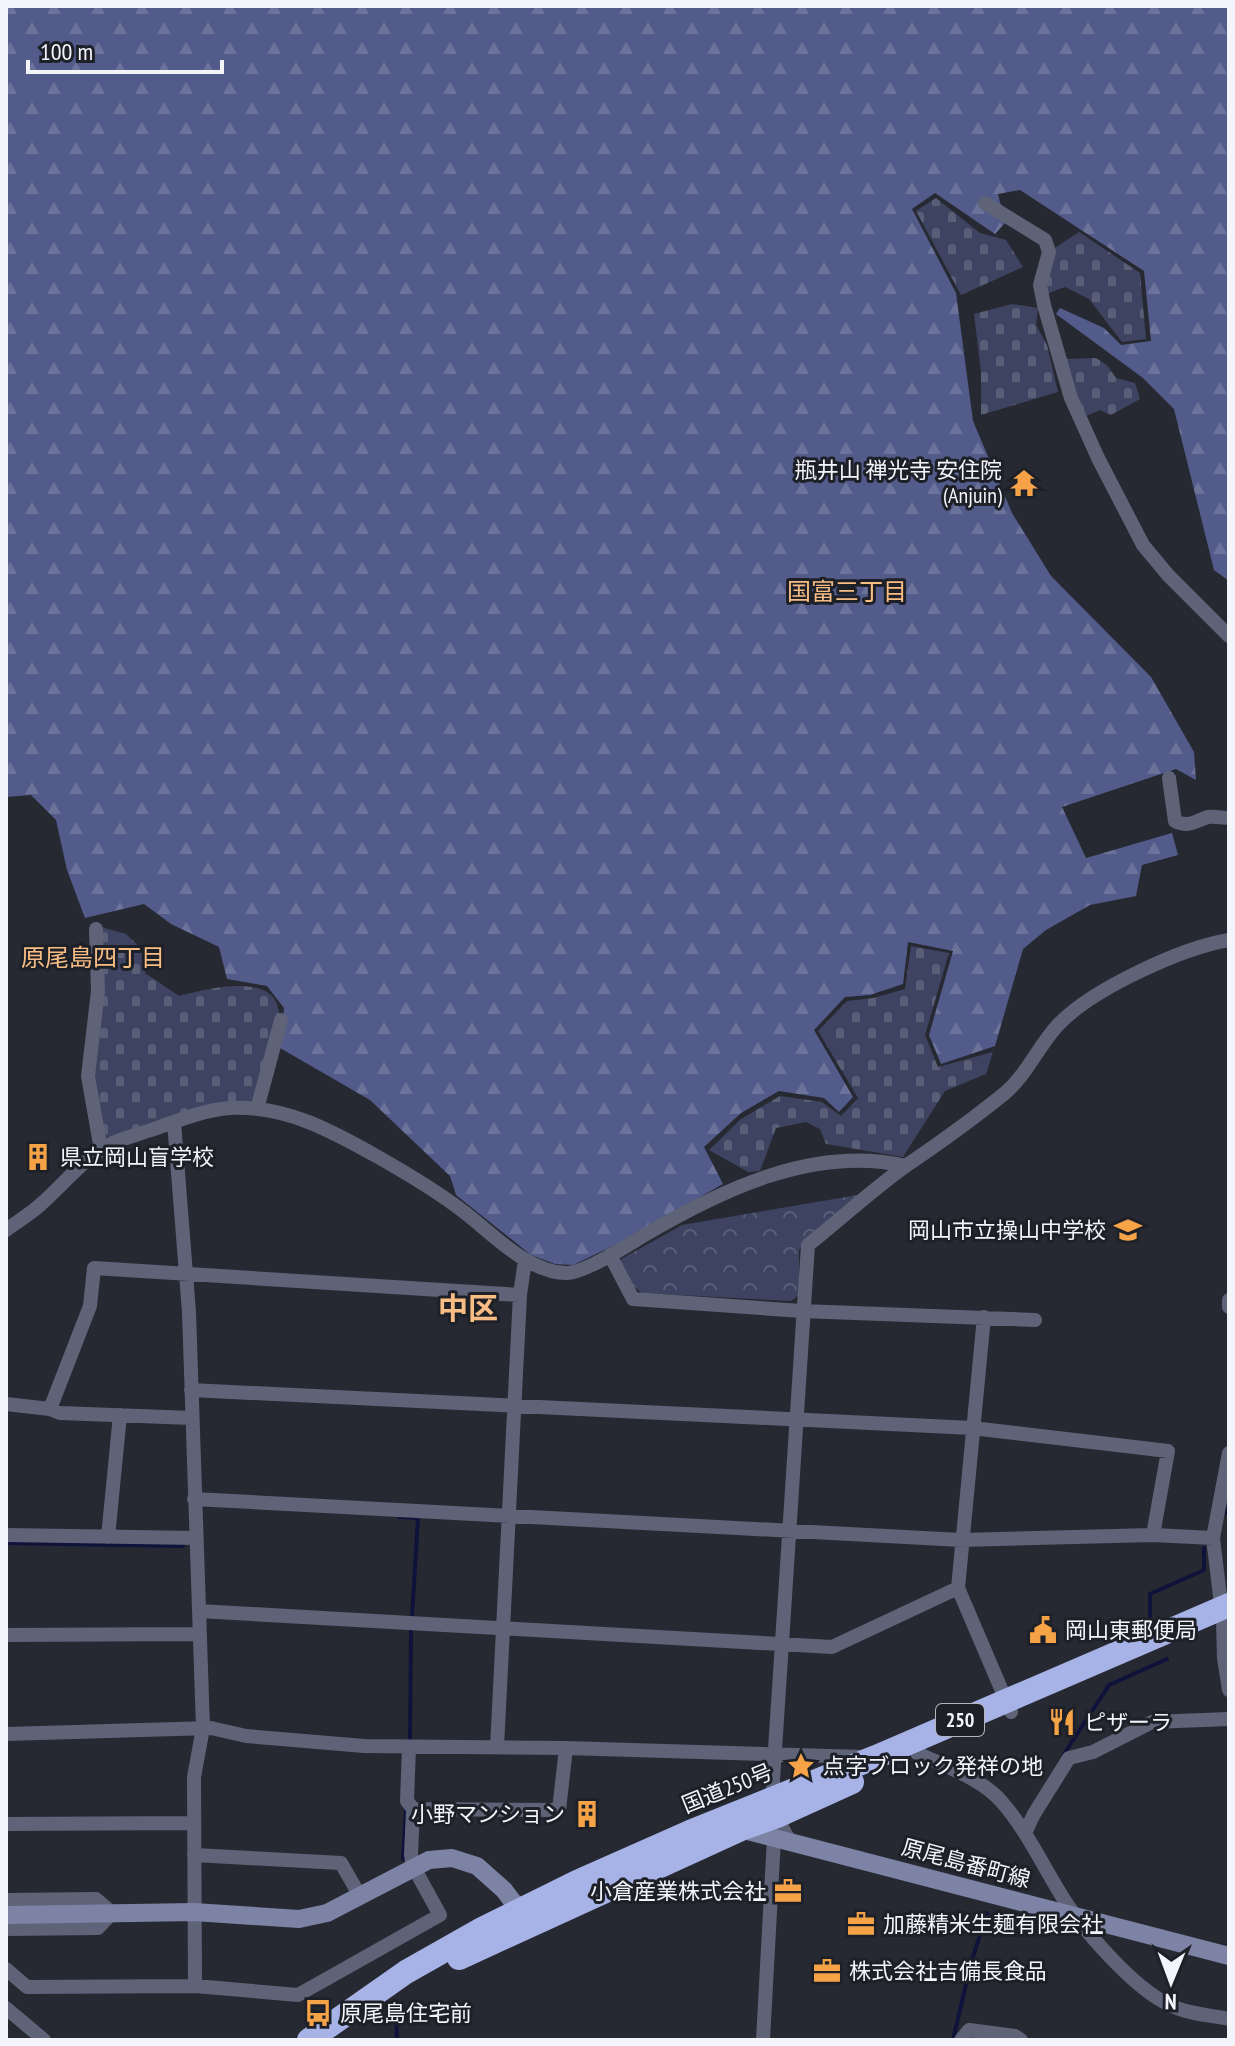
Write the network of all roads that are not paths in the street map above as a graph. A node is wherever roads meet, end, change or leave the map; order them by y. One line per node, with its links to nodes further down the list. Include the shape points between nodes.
1 (985, 203): 2 (street, via 1045,240 1049,252 1040,285 1044,305 1071,398 1098,458 1143,545)
2 (1229, 636)
3 (1169, 778): 4 (street, via 1175,821 1183,825 1210,816)
4 (1229, 818)
5 (96, 929): 10 (street, via 98,991 88,1076)
6 (1229, 940): 11 (street, via 1167,959 1088,1002 1057,1026 1009,1090)
7 (281, 1020): 8 (street)
8 (257, 1109): 9 (street, via 209,1111); 14 (street, via 334,1132 432,1187)
9 (174, 1122): 10 (street); 15 (street)
10 (101, 1150): 12 (street)
11 (906, 1166): 13 (street, via 837,1162 757,1179 715,1195); 19 (street, via 808,1245)
12 (6, 1230)
13 (610, 1255): 14 (street, via 573,1273 553,1272); 19 (street, via 633,1299)
14 (525, 1260): 16 (street)
15 (186, 1273): 16 (street); 22 (street); 25 (street, via 94,1268 90,1306)
16 (520, 1295): 24 (street)
17 (1229, 1300): 18 (street)
18 (1229, 1307)
19 (802, 1311): 20 (street); 28 (street)
20 (984, 1317): 21 (street); 29 (street)
21 (1035, 1320)
22 (191, 1390): 24 (street); 27 (street)
23 (6, 1404): 25 (street)
24 (516, 1404): 28 (street); 32 (street)
25 (50, 1409): 26 (street)
26 (120, 1415): 27 (street); 36 (street)
27 (192, 1418): 31 (street)
28 (795, 1418): 29 (street); 33 (street)
29 (972, 1428): 35 (street, via 1168,1451); 39 (street)
30 (1229, 1453): 38 (street)
31 (194, 1499): 32 (street); 37 (street)
32 (510, 1516): 33 (street); 43 (street)
33 (788, 1530): 39 (street); 46 (street)
34 (6, 1535): 36 (street)
35 (1153, 1535): 38 (street); 39 (street)
36 (108, 1537): 37 (street)
37 (196, 1538): 41 (street)
38 (1213, 1538): 42 (street)
39 (961, 1540): 40 (street)
40 (958, 1588): 46 (street, via 832,1647); 49 (street)
41 (199, 1611): 43 (street); 44 (street)
42 (1226, 1613): 47 (street); 49 (highway, 国道250号 / 250)
43 (504, 1628): 46 (street); 54 (street)
44 (200, 1634): 45 (street); 51 (street)
45 (6, 1635)
46 (782, 1644): 56 (street)
47 (1226, 1659): 48 (street)
48 (1229, 1690)
49 (1009, 1706): 57 (highway, 国道250号 / 250); 58 (highway, 国道250号 / 250)
50 (1229, 1719): 64 (street, via 1152,1722 1093,1752 1069,1758)
51 (203, 1728): 52 (street); 53 (street); 60 (street, via 194,1777)
52 (6, 1734)
53 (409, 1747): 54 (street); 59 (street, via 407,1801)
54 (497, 1747): 55 (street)
55 (566, 1748): 56 (street); 59 (street, via 559,1810)
56 (776, 1753): 58 (street); 62 (street)
57 (911, 1756): 58 (street); 62 (highway, 国道250号 / 250); 64 (street, via 975,1782 1000,1799)
58 (876, 1757): 62 (highway, 国道250号 / 250)
59 (413, 1809): 67 (street)
60 (194, 1823): 61 (street); 66 (street)
61 (6, 1824)
62 (779, 1824): 63 (highway, 国道250号 / 250); 65 (highway, 国道250号 / 250); 74 (street, 原尾島番町線); 84 (street)
63 (741, 1829): 65 (street); 83 (highway, 国道250号 / 250, via 457,1959)
64 (1022, 1830): 74 (street)
65 (690, 1832): 70 (highway, 国道250号 / 250)
66 (194, 1855): 68 (street, via 341,1863); 71 (street)
67 (413, 1866): 68 (street); 70 (street, via 452,1858 477,1866); 78 (street, via 440,1915 298,1995)
68 (360, 1896): 71 (street, via 327,1913 299,1919)
69 (6, 1900): 72 (street, via 96,1899)
70 (525, 1909): 82 (highway, 国道250号 / 250, via 406,1972)
71 (194, 1912): 72 (street); 78 (street)
72 (112, 1913): 73 (street); 75 (street, via 98,1928)
73 (6, 1915)
74 (1077, 1917): 76 (street, 原尾島番町線); 80 (street, via 1100,1947 1159,2000 1187,2012)
75 (6, 1929)
76 (1229, 1956)
77 (6, 1969): 78 (street, via 27,1987)
78 (195, 1986)
79 (6, 2008): 81 (street)
80 (1229, 2019)
81 (44, 2040)
82 (309, 2040)
83 (329, 2040)
84 (763, 2040)
85 (961, 2040): 86 (street, via 969,2030)
86 (1021, 2040)

